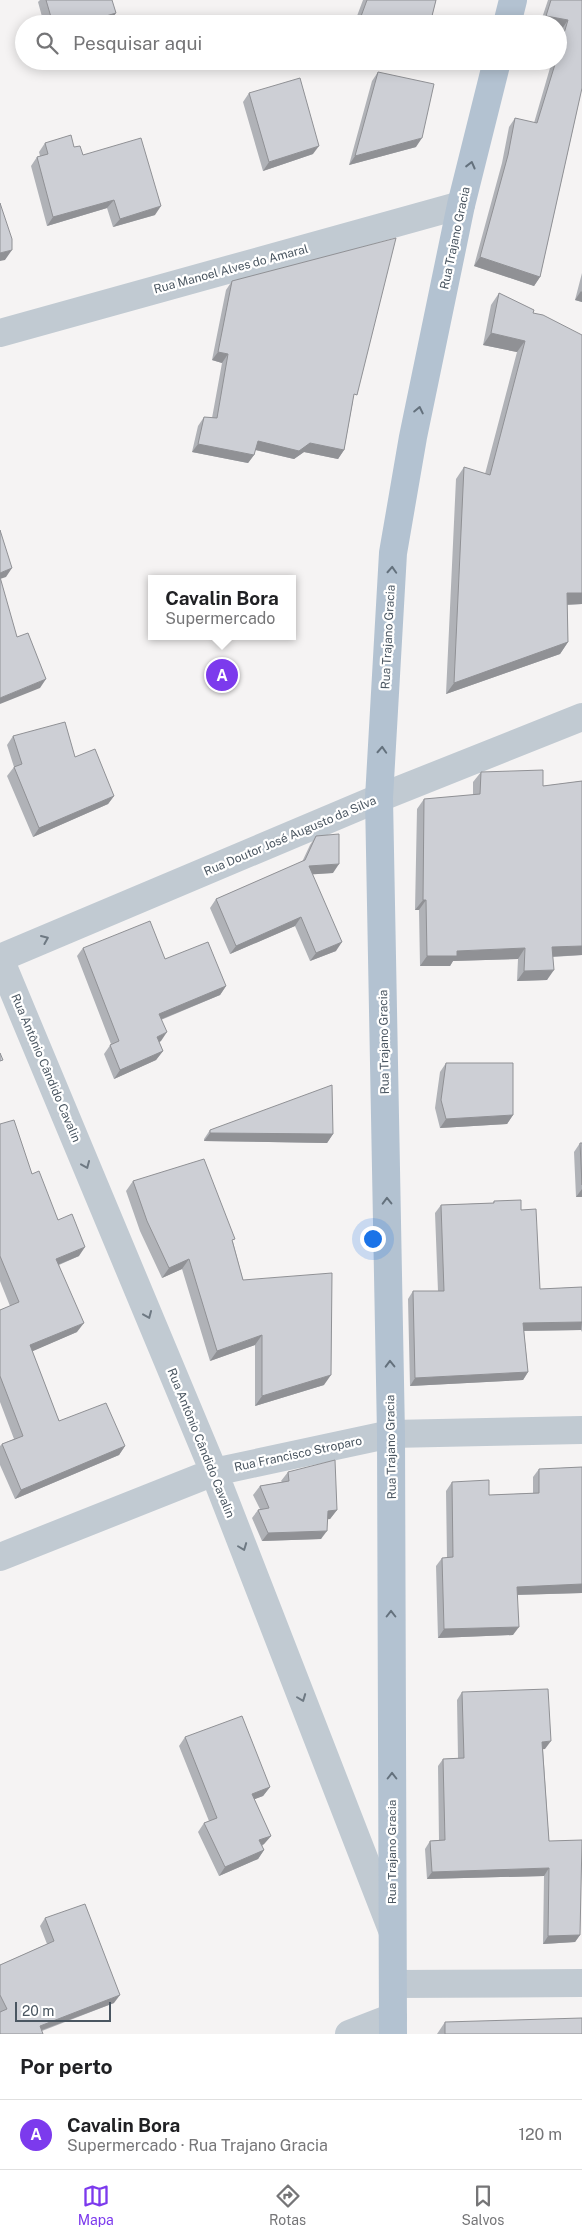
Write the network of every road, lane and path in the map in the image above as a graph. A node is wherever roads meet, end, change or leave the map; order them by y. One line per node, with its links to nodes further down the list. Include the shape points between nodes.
1 (513, 0): 2 (main road)
2 (509, 15)
3 (496, 70): 4 (main road, Rua Trajano Gracia, one-way to 3)
4 (461, 205): 5 (street, Rua Manoel Alves do Amaral); 7 (main road, Rua Trajano Gracia, one-way to 4, via 393,553 415,427)
5 (0, 333)
6 (582, 717): 7 (street, Rua Doutor José Augusto da Silva)
7 (379, 798): 8 (street, Rua Doutor José Augusto da Silva, one-way to 7); 10 (main road, Rua Trajano Gracia, one-way to 7)
8 (0, 958): 11 (street, Rua Antônio Cândido Cavalin, one-way to 11)
9 (582, 1430): 10 (street, Rua Francisco Stroparo)
10 (391, 1434): 11 (street, Rua Francisco Stroparo); 13 (main road, Rua Trajano Gracia, one-way to 10)
11 (214, 1472): 12 (street, Rua Francisco Stroparo); 13 (street, Rua Antônio Cândido Cavalin, one-way to 13)
12 (0, 1557)
13 (392, 1930): 15 (main road, Rua Trajano Gracia)
14 (582, 1983): 15 (street)
15 (393, 1984): 16 (main road, Rua Trajano Gracia)
16 (393, 2025): 17 (street)
17 (349, 2034)

